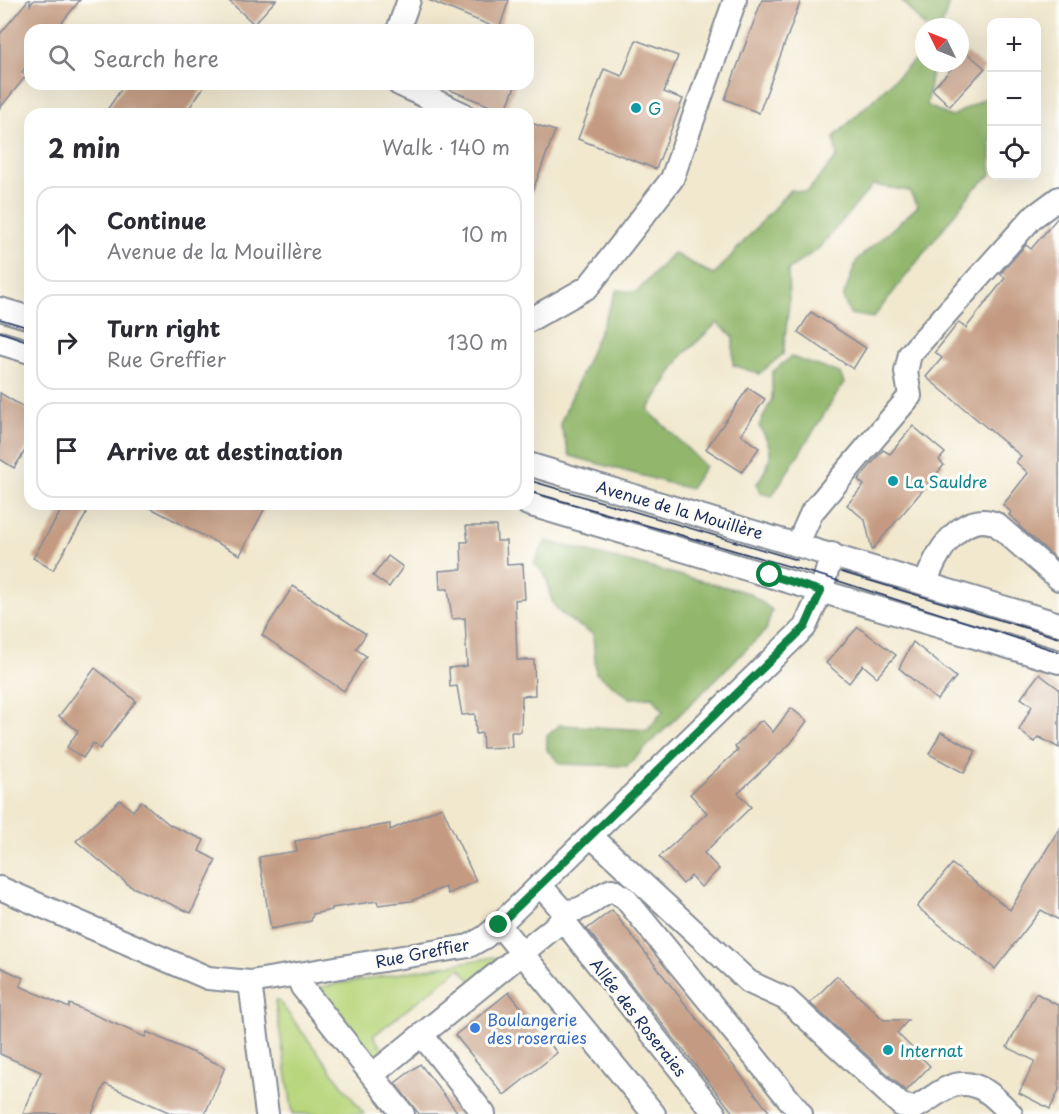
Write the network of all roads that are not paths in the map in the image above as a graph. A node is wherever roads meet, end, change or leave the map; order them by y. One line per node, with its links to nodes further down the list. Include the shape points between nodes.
1 (409, 0): 3 (street)
2 (735, 0): 9 (street, via 672,179 588,287)
3 (400, 24)
4 (412, 90): 5 (street)
5 (450, 108)
6 (1059, 198): 14 (street, via 1032,218 910,354 906,372 910,396 812,512)
7 (0, 309): 8 (street)
8 (24, 316)
9 (534, 318)
10 (0, 343): 11 (street)
11 (24, 350)
12 (534, 466): 14 (street, Avenue de la Mouillère)
13 (534, 506): 18 (street)
14 (798, 543): 15 (street, Avenue de la Mouillère)
15 (832, 554): 17 (street, Avenue de la Mouillère); 18 (street)
16 (1059, 579): 17 (street, via 996,524 975,520 939,551)
17 (926, 583): 19 (street, Avenue de la Mouillère)
18 (821, 591): 20 (street); 21 (street, Rue Greffier, via 805,627)
19 (1059, 624)
20 (1059, 662)
21 (591, 836): 22 (street, Rue Greffier); 37 (street, via 749,982 786,999 901,1105 914,1108 955,1085 967,1085 991,1092)
22 (540, 885): 24 (street, Allée des Roseraies); 25 (street, Rue Greffier)
23 (0, 888): 28 (street, Rue Greffier, via 208,978)
24 (563, 916): 26 (street); 35 (street, Allée des Roseraies); 36 (street, via 580,911 612,890 625,898)
25 (499, 925): 26 (street); 27 (street, Rue Greffier, via 469,946)
26 (523, 952): 29 (street); 34 (street)
27 (298, 974): 28 (street, Rue Greffier); 30 (street, via 302,987)
28 (250, 982): 31 (street)
29 (422, 1035): 30 (street); 33 (street)
30 (372, 1076): 32 (street)
31 (267, 1114)
32 (403, 1114)
33 (484, 1114)
34 (654, 1114)
35 (715, 1114)
36 (801, 1114)
37 (1011, 1114)

